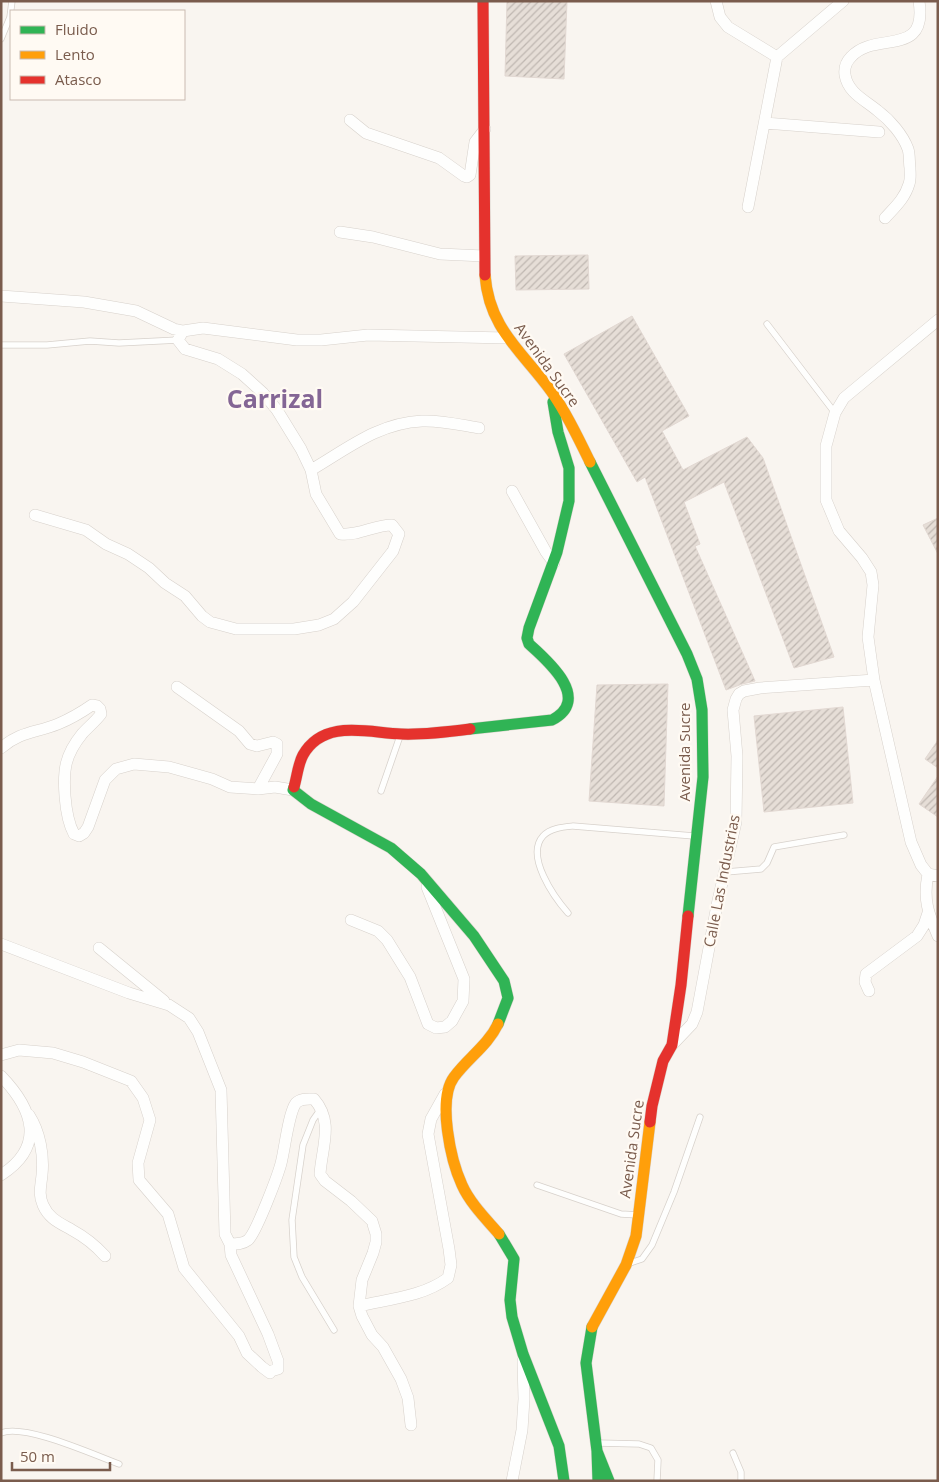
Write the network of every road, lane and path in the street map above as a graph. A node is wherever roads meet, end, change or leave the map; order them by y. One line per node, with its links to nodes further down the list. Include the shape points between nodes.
1 (483, 1): 10 (street, Avenida Sucre)
2 (716, 1): 7 (street, via 720,17 728,27)
3 (843, 1): 7 (street)
4 (919, 1): 13 (street, via 920,22 913,35 858,50 845,65 849,86 892,124 909,150 910,182 902,199)
5 (10, 17): 6 (lane)
6 (1, 39)
7 (777, 57): 9 (street)
8 (350, 120): 10 (street, via 366,134 439,158 468,177 475,142)
9 (764, 123): 11 (street); 12 (street)
10 (485, 129): 15 (street, Avenida Sucre)
11 (879, 132)
12 (748, 208)
13 (885, 218)
14 (340, 232): 15 (street, via 440,254)
15 (484, 256): 20 (street, Avenida Sucre, via 491,308)
16 (1, 296): 19 (street, via 84,302 136,311 174,329)
17 (938, 320): 23 (street, via 844,398)
18 (767, 324): 23 (lane)
19 (180, 336): 20 (street, via 203,328 297,340 377,335); 21 (lane, via 119,343); 25 (street, via 185,348 218,359 263,393 277,410)
20 (508, 338): 22 (street, Avenida Sucre)
21 (1, 345)
22 (552, 392): 28 (street, via 570,479 565,528); 37 (street, Avenida Sucre, via 613,505 688,654 697,679 702,710 703,777)
23 (835, 413): 29 (street, via 826,446 826,500 839,530 871,572 873,585 868,637)
24 (479, 428): 25 (street, via 424,421 405,422 371,433)
25 (311, 470): 27 (street, via 316,494 340,534 368,531 382,525 392,525 398,534 393,551 353,602 334,619 319,625 236,629 210,622 185,596 128,554 86,530)
26 (512, 491): 28 (street)
27 (35, 515)
28 (554, 563): 31 (street, via 539,597 527,638 565,681 568,703 564,713 552,720 439,733)
29 (874, 680): 38 (street, Calle Las Industrias, via 760,688 744,691 736,699 733,710 737,756 736,822); 40 (street, via 911,842 921,864)
30 (177, 687): 33 (street, via 239,731 250,744 277,744 277,754)
31 (401, 734): 34 (street, via 350,729 326,734 310,745 303,755); 35 (lane)
32 (1, 748): 33 (street, via 23,734 57,724 92,705 100,709 101,714 70,752 63,775 69,824 74,834 79,836 88,827 105,780 116,769 134,764 169,767 230,787)
33 (258, 789): 34 (street)
34 (293, 790): 39 (street, via 311,804 391,848)
35 (381, 791)
36 (844, 835): 38 (lane, via 774,847 762,869)
37 (696, 836): 41 (lane, via 573,826 553,829 543,836 537,851 541,869 556,899); 49 (street, Avenida Sucre)
38 (726, 872): 49 (street, Calle Las Industrias, via 697,1012 692,1024)
39 (421, 874): 43 (street, via 464,979 463,1001 452,1022 445,1027 436,1028 428,1024 410,977 387,940 378,931); 52 (street, via 474,936 504,980 508,998 493,1034 462,1066)
40 (933, 875): 42 (street, via 925,891)
41 (568, 912)
42 (928, 912): 44 (street); 47 (street, via 917,936 866,974)
43 (351, 920)
44 (938, 936)
45 (1, 944): 48 (street)
46 (99, 948): 48 (street)
47 (869, 991)
48 (169, 1005): 59 (street, via 189,1018 198,1032 221,1090 224,1234)
49 (672, 1045): 58 (street, Avenida Sucre, via 663,1061 652,1106)
50 (1, 1055): 59 (street, via 20,1050 53,1053 131,1081 143,1098 150,1120 138,1163 139,1180 168,1214 184,1268 239,1336 247,1352 270,1373 278,1370 278,1361 231,1255)
51 (1, 1076): 54 (street, via 14,1089)
52 (448, 1090): 62 (street, via 430,1119 428,1134 449,1249 451,1265 448,1278 424,1292); 64 (street, via 447,1124 462,1186 514,1259 510,1300)
53 (322, 1108): 59 (street, via 314,1099 297,1102 292,1110 282,1162 260,1219 249,1239 241,1244); 62 (street, via 325,1133 320,1174 372,1221 376,1234 373,1253 362,1280); 63 (lane, via 313,1120 303,1145 292,1220 294,1257 302,1277)
54 (28, 1115): 56 (street, via 31,1128 25,1153 13,1168); 60 (street, via 40,1140 42,1174 39,1190 42,1204 58,1223 90,1241)
55 (700, 1117): 61 (lane, via 652,1245 642,1259)
56 (1, 1175)
57 (537, 1185): 58 (lane, via 621,1214)
58 (638, 1215): 61 (street, Avenida Sucre, via 636,1236)
59 (230, 1244)
60 (106, 1256)
61 (626, 1265): 67 (street, Avenida Sucre, via 591,1329 586,1363)
62 (359, 1306): 65 (street, via 372,1335 384,1347 401,1379 408,1398)
63 (334, 1330)
64 (522, 1354): 70 (street, via 522,1430); 71 (street, via 559,1446)
65 (411, 1425)
66 (1, 1433): 69 (lane, via 23,1431)
67 (597, 1447): 72 (street, Avenida Sucre); 73 (street); 74 (lane, via 639,1444 652,1448 658,1460)
68 (732, 1453): 75 (lane)
69 (119, 1464)
70 (512, 1481)
71 (564, 1481)
72 (598, 1481)
73 (609, 1481)
74 (657, 1481)
75 (741, 1481)

